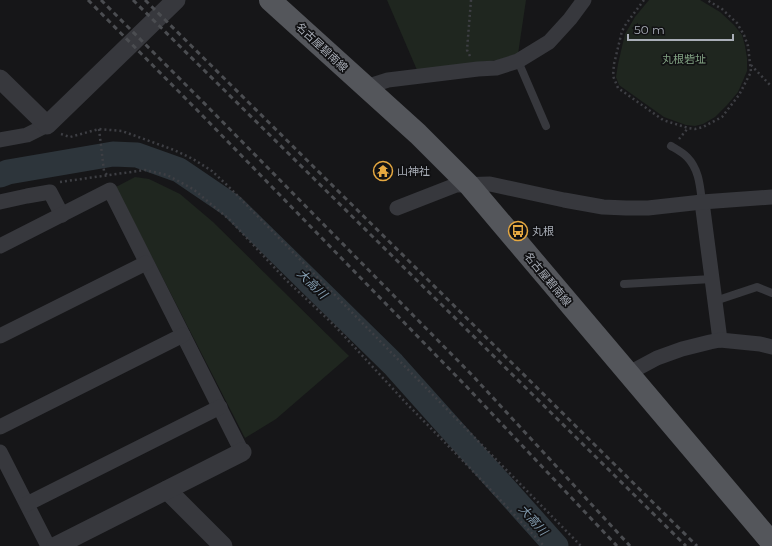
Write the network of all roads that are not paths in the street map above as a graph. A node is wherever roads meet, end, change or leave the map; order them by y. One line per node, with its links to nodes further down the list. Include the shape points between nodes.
1 (176, 0): 7 (street)
2 (270, 0): 6 (main road, 名古屋碧南線)
3 (584, 0): 4 (street, via 549,42)
4 (518, 60): 6 (street, via 496,68 388,80); 8 (lane)
5 (0, 79): 7 (street)
6 (366, 88): 11 (main road, 名古屋碧南線, via 418,134)
7 (47, 125): 9 (street, via 28,135)
8 (546, 126)
9 (0, 140)
10 (671, 146): 14 (lane, via 688,158 694,168 699,180)
11 (469, 185): 14 (street, via 490,184 603,207 648,208); 15 (street, via 456,185); 27 (main road, 名古屋碧南線)
12 (772, 197): 14 (street)
13 (0, 202): 16 (street, via 50,192)
14 (702, 202): 19 (street)
15 (397, 208)
16 (62, 215): 17 (street); 18 (street, via 110,190)
17 (0, 246)
18 (146, 263): 23 (street); 24 (street)
19 (712, 279): 20 (lane); 22 (street)
20 (624, 284)
21 (772, 293): 22 (lane, via 757,287)
22 (715, 301): 25 (street)
23 (183, 335): 28 (street); 29 (street)
24 (0, 336)
25 (720, 340): 26 (street); 27 (street, via 657,358)
26 (772, 347)
27 (629, 373): 34 (main road, 名古屋碧南線)
28 (220, 407): 31 (street); 33 (street)
29 (0, 427)
30 (0, 452): 33 (street)
31 (242, 452): 32 (street)
32 (167, 490): 36 (street); 37 (street)
33 (27, 504): 35 (street)
34 (772, 543)
35 (48, 546)
36 (56, 546)
37 (223, 546)

